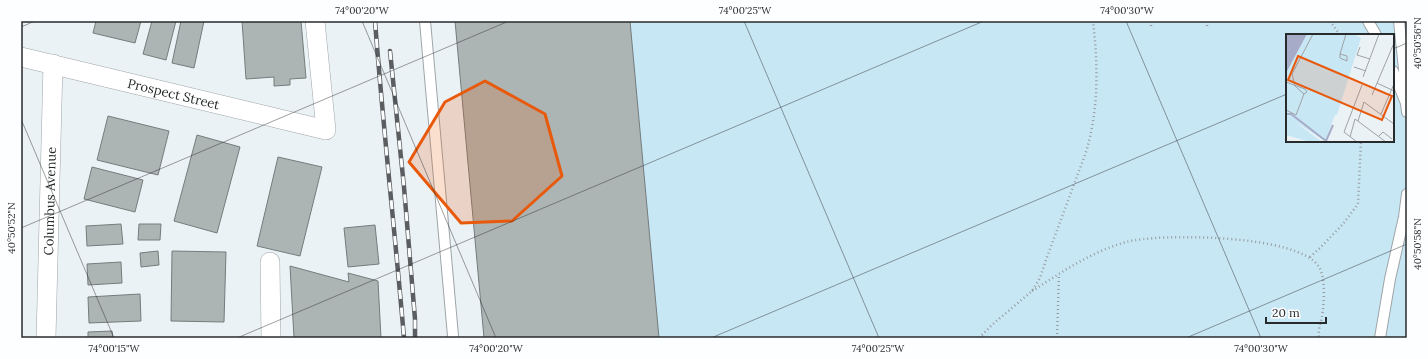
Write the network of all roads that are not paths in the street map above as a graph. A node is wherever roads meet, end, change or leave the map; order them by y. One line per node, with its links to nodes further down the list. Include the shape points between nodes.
1 (315, 21): 7 (street, Prospect Street, via 326,130)
2 (425, 21): 12 (lane)
3 (1368, 21): 5 (lane)
4 (1399, 21): 9 (lane)
5 (1375, 34)
6 (21, 57): 7 (street, Prospect Street)
7 (53, 64): 13 (street, Columbus Avenue)
8 (1395, 76): 9 (lane)
9 (1406, 108)
10 (1407, 194): 15 (lane)
11 (270, 262): 14 (street)
12 (453, 336)
13 (46, 338)
14 (271, 338)
15 (1380, 338)

